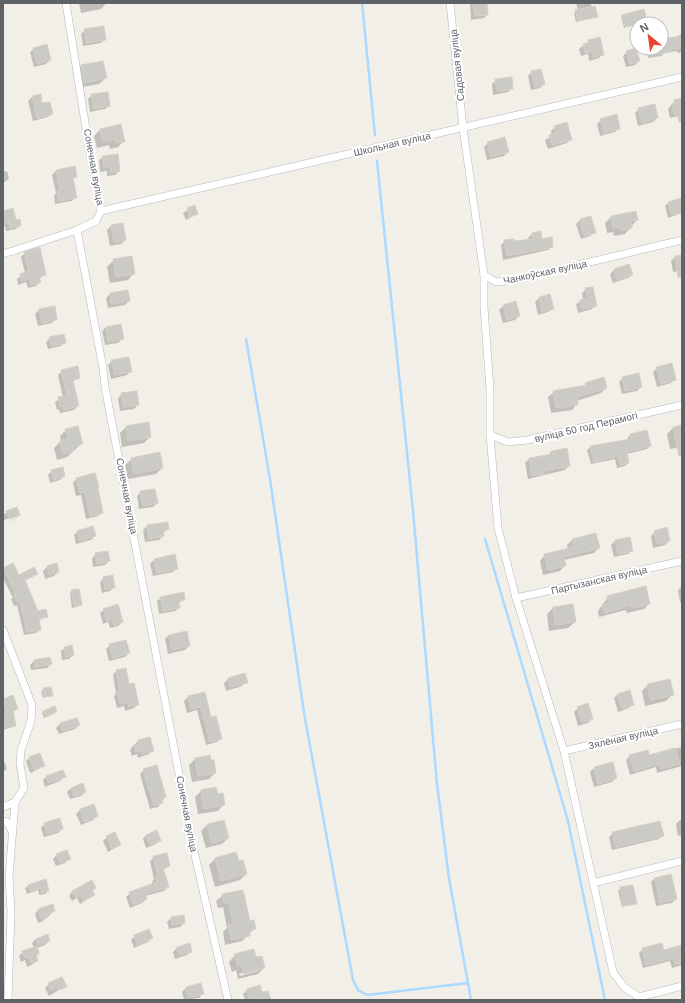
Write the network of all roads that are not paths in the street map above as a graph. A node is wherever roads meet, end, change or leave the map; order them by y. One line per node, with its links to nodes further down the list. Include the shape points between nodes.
1 (66, 3): 5 (street, Сонечная вуліца)
2 (450, 3): 4 (street, Садовая вуліца)
3 (682, 77): 4 (street, Школьная вуліца)
4 (463, 128): 5 (street, Школьная вуліца); 9 (street)
5 (101, 211): 6 (street, Сонечная вуліца, via 96,221)
6 (77, 230): 8 (street); 25 (street, Сонечная вуліца, via 192,842)
7 (682, 240): 9 (street, Чанкоўская вуліца, via 515,280 496,282)
8 (3, 254)
9 (484, 274): 11 (street)
10 (682, 405): 11 (street, вуліца 50 год Перамогі, via 527,440 508,442)
11 (490, 435): 13 (street, via 498,528)
12 (682, 561): 13 (street, Партызанская вуліца)
13 (516, 598): 16 (street)
14 (3, 630): 17 (street, via 32,705 31,720 21,750 20,764 24,788)
15 (682, 724): 16 (street, Зялёная вуліца)
16 (564, 751): 22 (street)
17 (15, 802): 18 (street); 20 (street)
18 (3, 807)
19 (3, 821): 20 (street, via 7,822)
20 (13, 832): 24 (street, via 9,877 11,912)
21 (682, 861): 22 (street)
22 (593, 883): 23 (street, via 613,972 624,987 639,997)
23 (682, 986)
24 (8, 1000)
25 (228, 1000)

